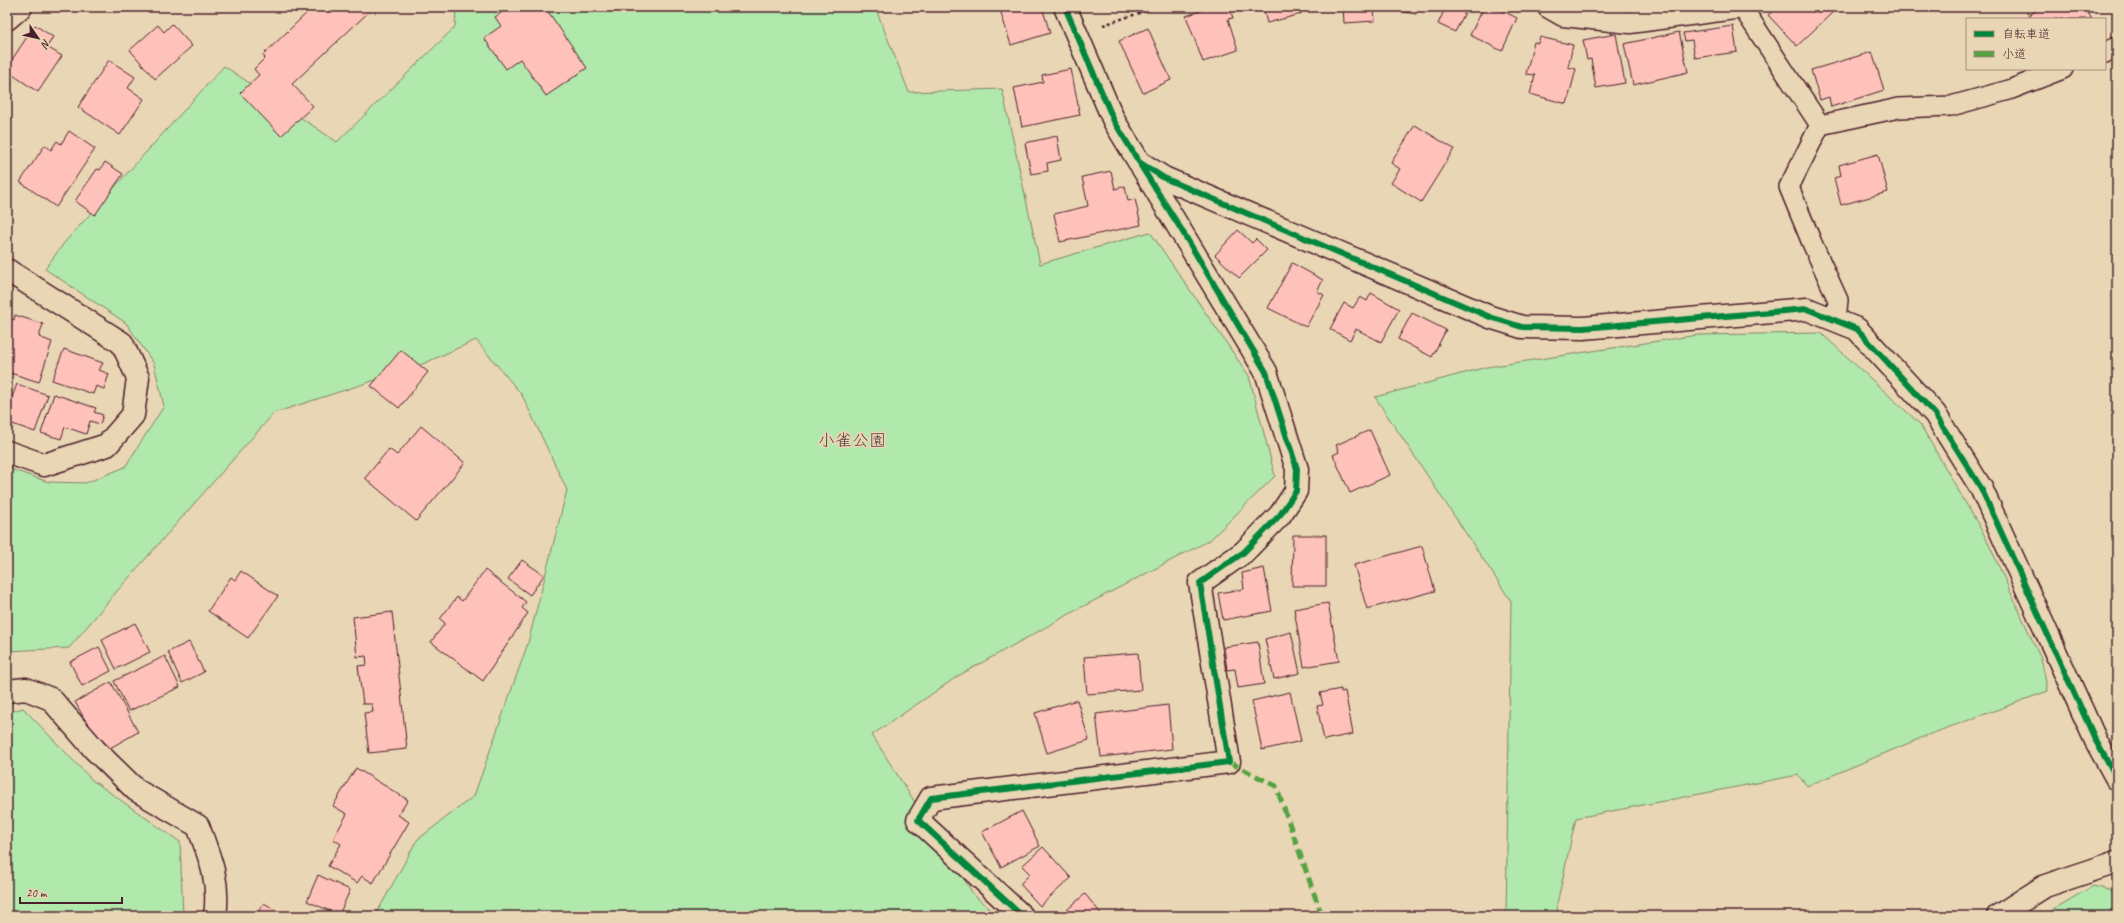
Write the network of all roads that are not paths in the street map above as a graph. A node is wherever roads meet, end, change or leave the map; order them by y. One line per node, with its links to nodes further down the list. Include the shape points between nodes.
1 (21, 7): 5 (street)
2 (1064, 7): 10 (street, via 1114,121)
3 (1550, 7): 4 (street, via 1563,15 1630,22)
4 (1742, 7): 9 (lane)
5 (7, 19)
6 (2117, 46): 7 (lane)
7 (2106, 52)
8 (2060, 70): 9 (lane, via 2009,90 1951,106 1899,108)
9 (1820, 125): 12 (lane, via 1789,187 1838,300)
10 (1139, 162): 12 (street, via 1164,178 1490,317 1522,327 1583,328 1807,309); 18 (street, via 1266,372 1297,468 1296,491 1280,515 1244,552 1200,583 1229,762 931,798 918,820)
11 (7, 270): 13 (street, via 122,343 138,378 133,415 107,445 44,465)
12 (1836, 320): 15 (street, via 1857,329 1935,414 1977,481 2096,741)
13 (7, 452)
14 (7, 691): 17 (street, via 26,689 51,699 95,750 136,790 198,826 215,872)
15 (2117, 779)
16 (2117, 862): 19 (street, via 2045,886)
17 (215, 916)
18 (1022, 916)
19 (1998, 916)

